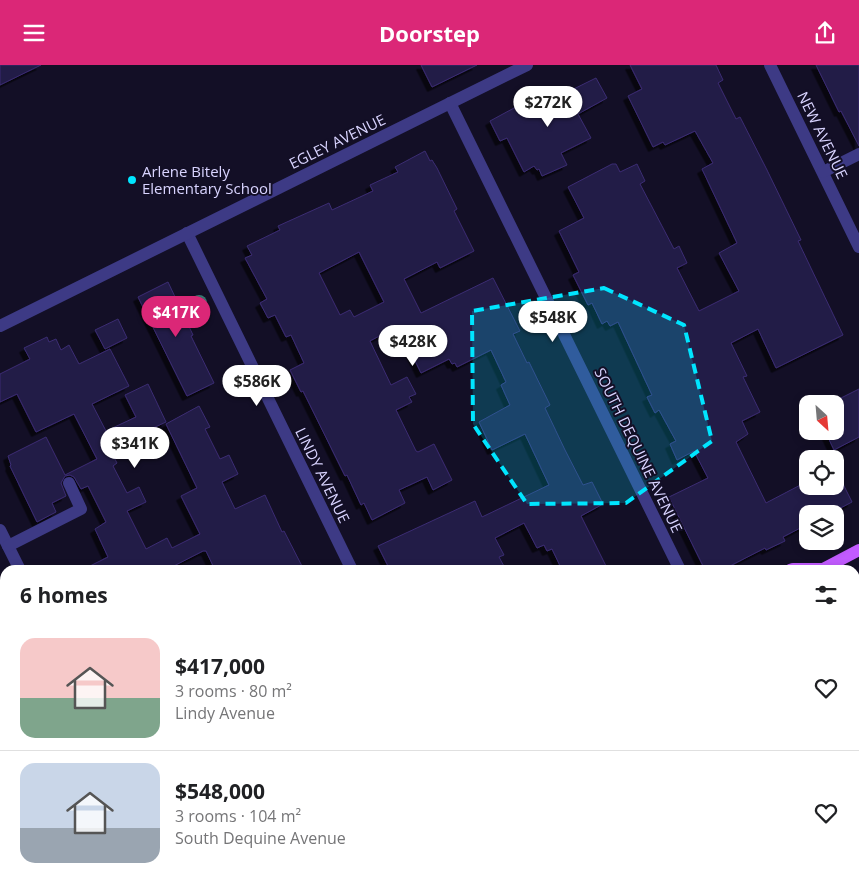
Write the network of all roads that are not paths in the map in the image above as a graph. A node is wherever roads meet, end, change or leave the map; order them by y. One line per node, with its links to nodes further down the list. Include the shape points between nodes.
1 (527, 65): 3 (street, EGLEY AVENUE)
2 (770, 65): 5 (street, NEW AVENUE)
3 (450, 103): 6 (street, EGLEY AVENUE); 15 (street, SOUTH DEQUINE AVENUE)
4 (859, 154): 5 (street)
5 (823, 172): 7 (street, NEW AVENUE)
6 (188, 233): 8 (street, EGLEY AVENUE); 14 (street, LINDY AVENUE)
7 (859, 247)
8 (0, 326)
9 (70, 483): 11 (street, via 81,509)
10 (0, 530): 11 (street)
11 (8, 546): 13 (street)
12 (859, 550): 16 (main road)
13 (18, 565)
14 (350, 565)
15 (678, 565)
16 (832, 565)

